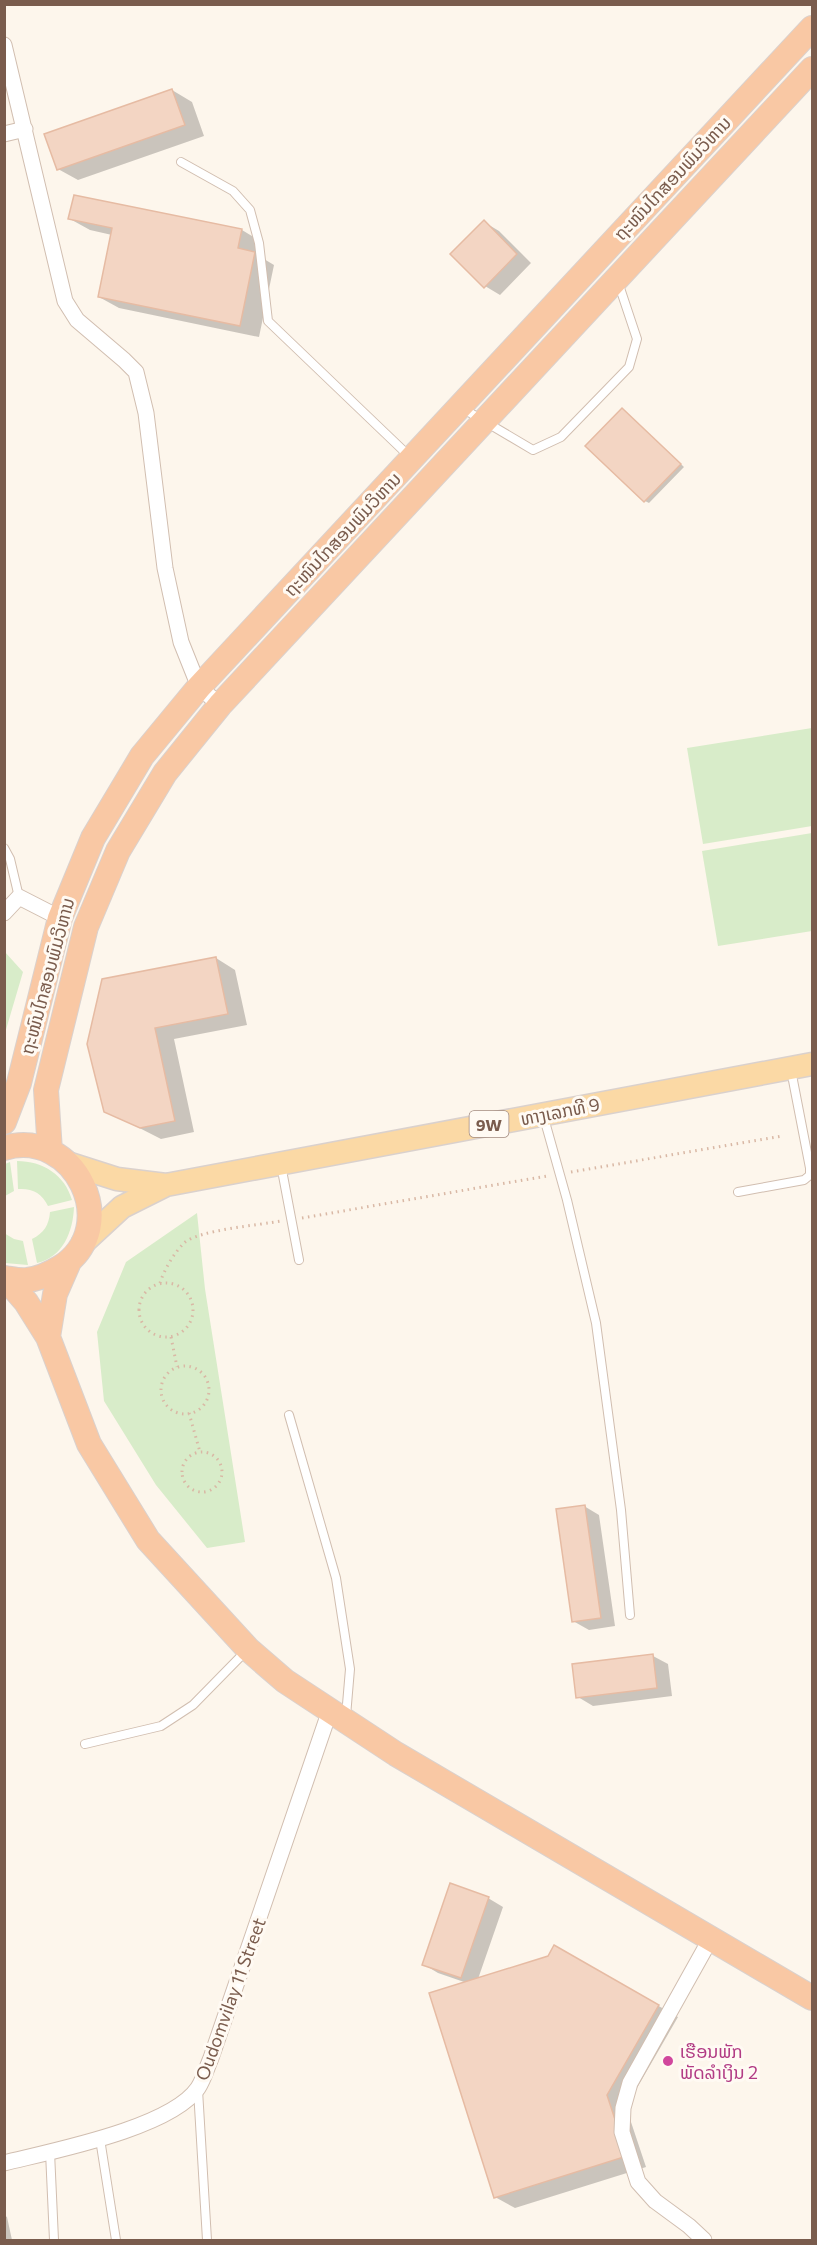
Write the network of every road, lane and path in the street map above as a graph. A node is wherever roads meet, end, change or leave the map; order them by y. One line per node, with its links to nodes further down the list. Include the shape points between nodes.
1 (813, 28): 8 (highway, ຖະໜົນໄກສອນພົມວິຫານ)
2 (4, 45): 4 (street)
3 (813, 69): 7 (highway, ຖະໜົນໄກສອນພົມວິຫານ)
4 (25, 129): 5 (street); 11 (street, via 65,301 77,321 136,372 146,413 165,568 181,642)
5 (4, 134)
6 (182, 162): 10 (lane, via 233,191 250,210 259,243 268,321)
7 (617, 279): 9 (highway, ຖະໜົນໄກສອນພົມວິຫານ); 9 (lane, via 637,339 629,367 561,437 549,444 533,450)
8 (460, 408): 9 (lane); 10 (highway, ຖະໜົນໄກສອນພົມວິຫານ)
9 (485, 423): 12 (highway, ຖະໜົນໄກສອນພົມວິຫານ)
10 (413, 459): 11 (highway, ຖະໜົນໄກສອນພົມວິຫານ)
11 (199, 687): 12 (street); 16 (highway, ຖະໜົນໄກສອນພົມວິຫານ, via 136,767 93,838)
12 (220, 705): 23 (highway, ຖະໜົນໄກສອນພົມວິຫານ, via 165,772 118,851 86,927 46,1090)
13 (4, 848): 14 (lane)
14 (19, 897): 15 (street); 16 (street)
15 (4, 913)
16 (60, 918): 20 (highway, ຖະໜົນໄກສອນພົມວິຫານ, via 18,1083)
17 (813, 1064): 18 (main road, ທາງເລກທີ 9 / 9W)
18 (790, 1068): 19 (main road, ທາງເລກທີ 9 / 9W); 27 (lane, via 810,1175 804,1180)
19 (544, 1114): 24 (main road, ທາງເລກທີ 9 / 9W); 25 (lane)
20 (4, 1122)
21 (782, 1136): 25 (path)
22 (4, 1148): 23 (highway, via 31,1146)
23 (59, 1157): 26 (main road, ທາງເລກທີ 9, via 117,1179); 29 (highway, via 81,1180 89,1200 89,1222)
24 (281, 1163): 26 (main road, ທາງເລກທີ 9 / 9W); 28 (lane)
25 (560, 1174): 28 (path); 39 (lane, via 596,1323 621,1510)
26 (166, 1185): 29 (main road, ທາງເລກທີ 9, via 122,1207)
27 (738, 1192)
28 (292, 1220): 30 (lane); 32 (path, via 204,1234 185,1242 163,1272)
29 (76, 1252): 31 (highway, via 50,1274 28,1280); 33 (highway, via 55,1294)
30 (299, 1260)
31 (5, 1278): 33 (highway)
32 (160, 1283): 34 (path, via 144,1293 139,1311 146,1329); 34 (path, via 178,1286 193,1305 186,1329)
33 (48, 1337): 40 (highway, via 89,1444 148,1540)
34 (171, 1337): 35 (path)
35 (177, 1367): 36 (path, via 162,1384 163,1400 174,1411); 36 (path, via 193,1367 209,1384 208,1399)
36 (189, 1413): 38 (path)
37 (289, 1415): 41 (lane, via 336,1578 350,1669)
38 (200, 1452): 38 (path, via 212,1454 223,1470 216,1488 205,1493 191,1490 182,1471 187,1459)
39 (630, 1615)
40 (248, 1649): 41 (highway, via 285,1681); 42 (lane, via 193,1705 161,1726)
41 (338, 1716): 43 (highway); 45 (street, Oudomvilay 11 Street)
42 (86, 1744)
43 (711, 1938): 44 (highway); 52 (street, via 630,2083 622,2132 638,2182)
44 (813, 1998)
45 (198, 2088): 46 (street, Oudomvilay 11 Street, via 173,2111); 51 (lane)
46 (100, 2139): 47 (street, Oudomvilay 11 Street); 50 (lane)
47 (50, 2152): 48 (street, Oudomvilay 11 Street); 49 (lane)
48 (4, 2163)
49 (54, 2241)
50 (116, 2241)
51 (207, 2241)
52 (704, 2241)

